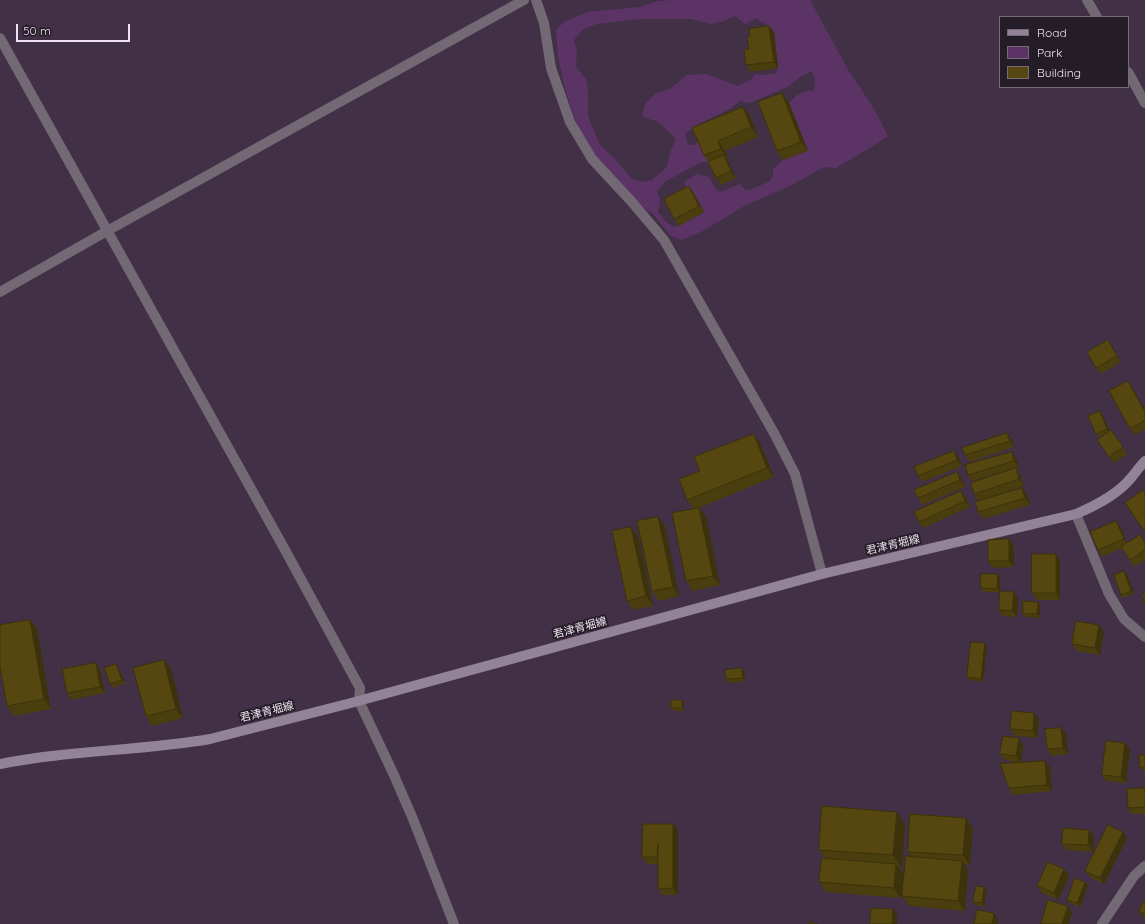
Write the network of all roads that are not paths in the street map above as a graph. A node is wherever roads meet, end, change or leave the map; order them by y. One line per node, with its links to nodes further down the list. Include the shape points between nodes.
1 (524, 0): 8 (street)
2 (536, 0): 12 (street, via 544,23 551,68 570,122 592,159 664,240 774,432 795,474)
3 (1087, 0): 4 (street)
4 (1096, 16)
5 (0, 38): 8 (street)
6 (1129, 74): 7 (street)
7 (1145, 103)
8 (107, 231): 9 (street); 14 (street, via 360,688)
9 (0, 292)
10 (1145, 460): 11 (main road, 君津青堀線, via 1131,479 1116,492)
11 (1076, 514): 12 (main road, 君津青堀線); 13 (street, via 1109,594 1124,619)
12 (822, 574): 14 (main road, 君津青堀線)
13 (1145, 637)
14 (359, 701): 15 (main road, 君津青堀線, via 189,743 77,752); 17 (street, via 396,779)
15 (0, 764)
16 (1145, 866): 18 (street, via 1134,876)
17 (454, 924)
18 (1102, 924)

